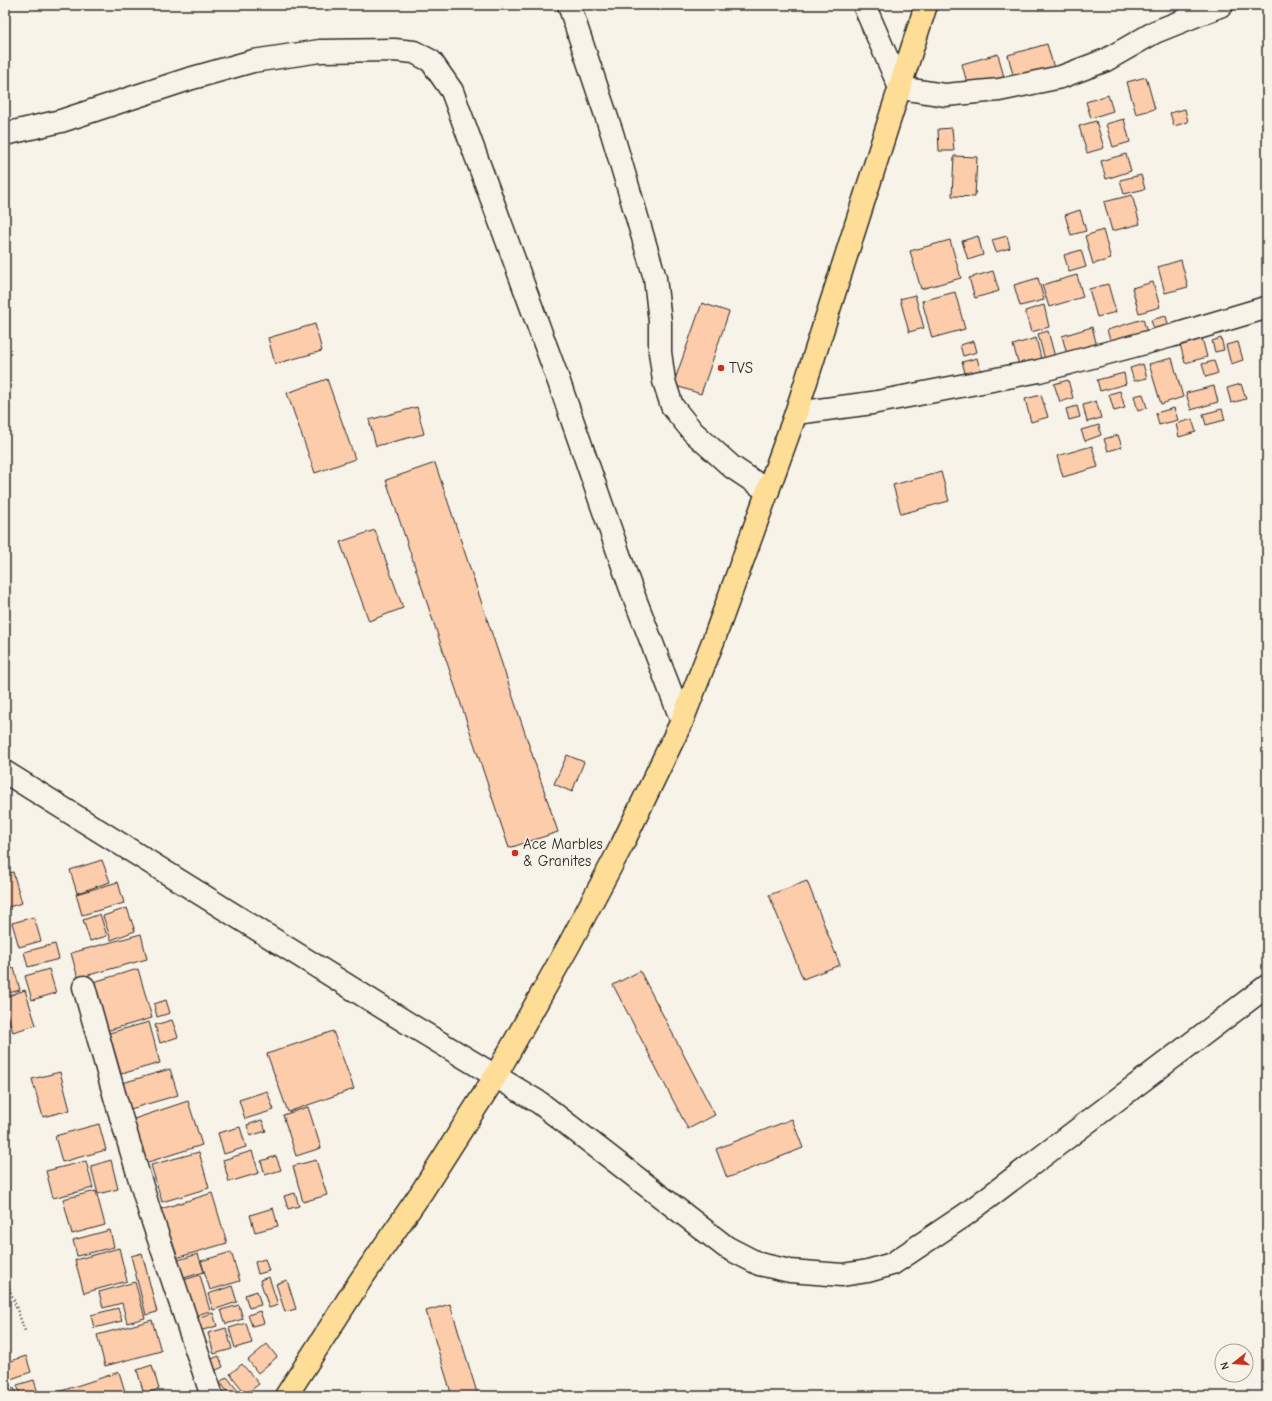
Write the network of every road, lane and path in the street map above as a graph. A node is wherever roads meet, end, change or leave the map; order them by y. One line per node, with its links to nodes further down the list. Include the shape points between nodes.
1 (569, 5): 9 (street, via 612,133 655,278 660,322 660,352 664,381 672,406 693,432 732,467)
2 (864, 5): 5 (street)
3 (926, 5): 5 (highway)
4 (1222, 5): 5 (street, via 1155,32 1106,60 1061,77 999,90 945,95)
5 (900, 88): 8 (highway)
6 (5, 134): 10 (street, via 61,121 253,61 320,51 394,50 414,52 431,61 452,91 630,586)
7 (1265, 308): 8 (street, via 1039,371 872,403)
8 (796, 413): 9 (highway)
9 (768, 491): 10 (highway)
10 (682, 721): 14 (highway, via 622,845)
11 (5, 772): 14 (street)
12 (1267, 986): 14 (street, via 965,1215 892,1264 868,1271 842,1274 790,1271 759,1264 726,1247 540,1103)
13 (84, 987): 17 (street, via 150,1213)
14 (495, 1077): 18 (highway)
15 (5, 1277): 16 (path)
16 (25, 1331)
17 (212, 1396)
18 (286, 1396)

